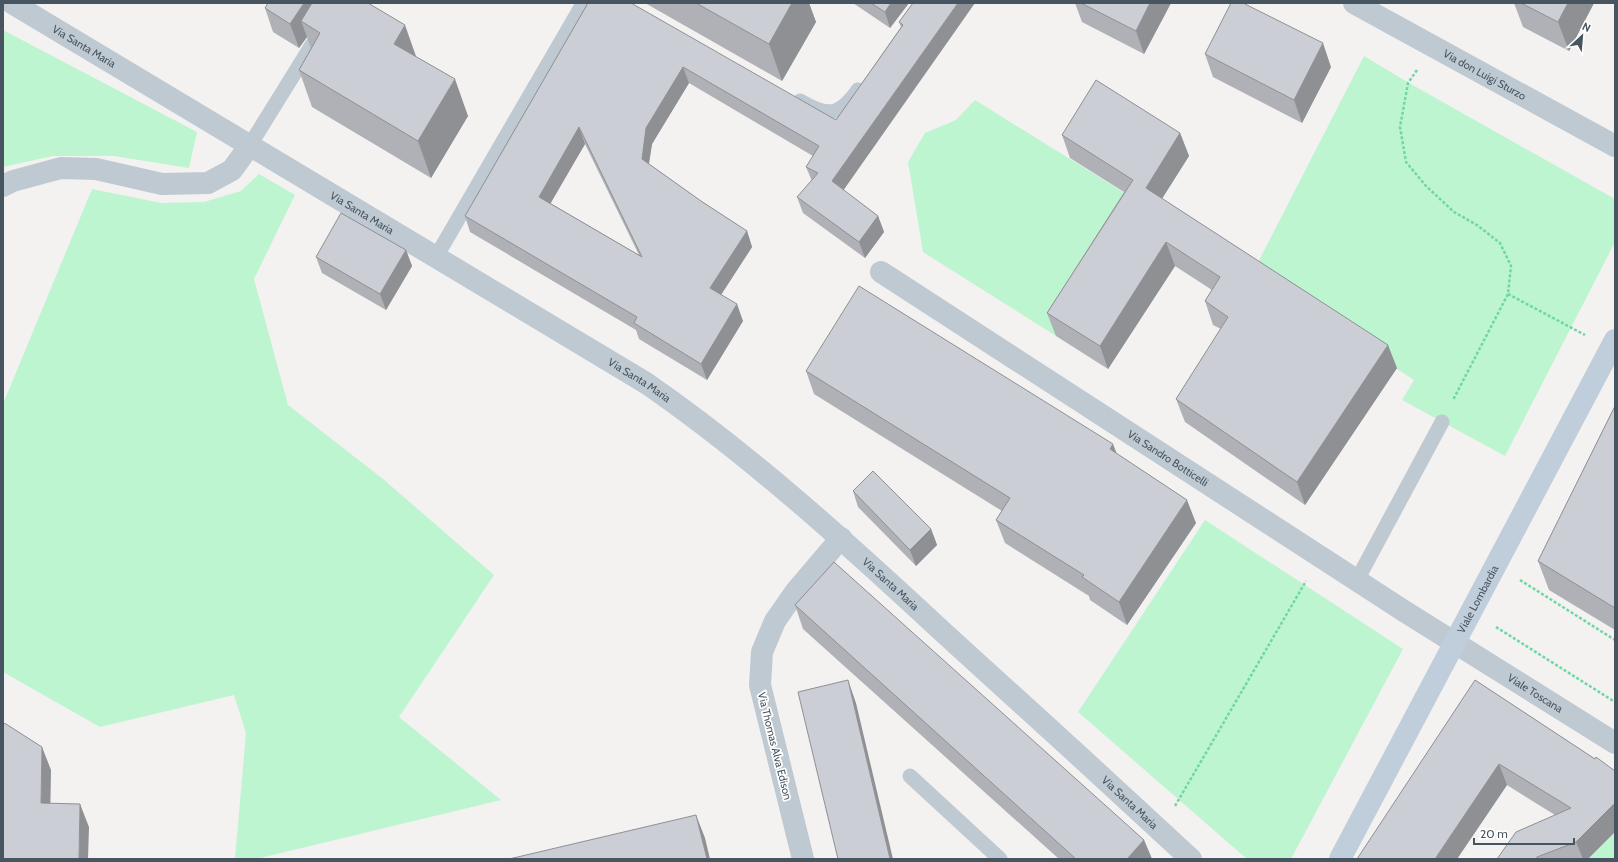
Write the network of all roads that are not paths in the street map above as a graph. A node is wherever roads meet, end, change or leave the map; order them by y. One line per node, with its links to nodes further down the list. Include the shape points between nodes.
1 (12, 3): 7 (street, Via Santa Maria)
2 (338, 3): 7 (lane)
3 (589, 3): 10 (lane, via 580,9)
4 (1354, 3): 8 (street, Via don Luigi Sturzo)
5 (865, 80): 6 (lane, via 848,105 829,113 813,109)
6 (786, 93)
7 (250, 145): 9 (street, via 232,170 208,183 162,184 96,169 61,168); 10 (street, Via Santa Maria)
8 (1615, 146)
9 (3, 186)
10 (436, 257): 14 (street, Via Santa Maria, via 652,387 724,440)
11 (881, 272): 15 (street, Via Sandro Botticelli)
12 (1613, 344): 16 (street, Viale Lombardia)
13 (1442, 422): 15 (lane)
14 (841, 538): 19 (street, Via Thomas Alva Edison, via 796,591 775,621 762,652 760,685); 21 (street, Via Santa Maria)
15 (1357, 580): 16 (street, Via Sandro Botticelli)
16 (1455, 642): 17 (street, Viale Toscana); 22 (street, Viale Lombardia)
17 (1615, 743)
18 (910, 776): 20 (lane)
19 (803, 859)
20 (1000, 859)
21 (1191, 859)
22 (1340, 859)

